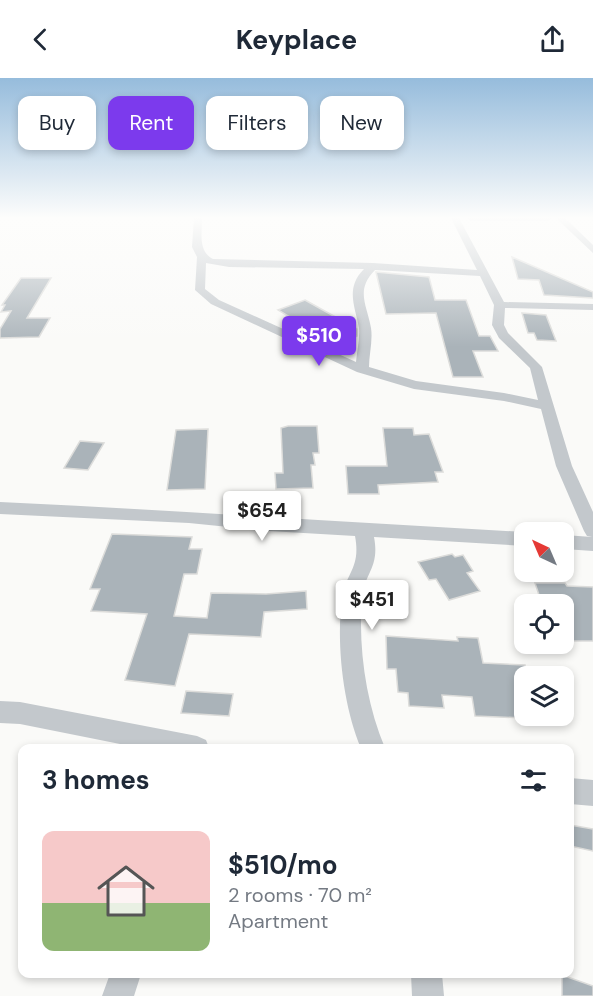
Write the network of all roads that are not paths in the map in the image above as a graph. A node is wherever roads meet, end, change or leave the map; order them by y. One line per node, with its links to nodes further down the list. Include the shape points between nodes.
1 (202, 261): 8 (street, via 200,290 215,302)
2 (208, 261): 4 (street)
3 (477, 261): 5 (street)
4 (373, 266): 5 (street); 8 (street, via 363,276 358,292 365,329)
5 (483, 273): 6 (street)
6 (500, 305): 7 (street); 9 (street, via 498,325 503,335 536,367)
7 (593, 307)
8 (362, 369): 9 (street, via 414,385)
9 (545, 406): 12 (street, via 564,466)
10 (0, 508): 11 (street)
11 (363, 529): 13 (street); 18 (street, via 367,556 352,598 352,642 362,724)
12 (593, 531)
13 (514, 538)
14 (574, 543): 15 (street)
15 (593, 544)
16 (0, 712): 17 (street)
17 (177, 744)
18 (371, 744)
19 (574, 791): 20 (street)
20 (593, 793)
21 (124, 978): 23 (street)
22 (427, 978): 24 (street)
23 (117, 996)
24 (428, 996)

